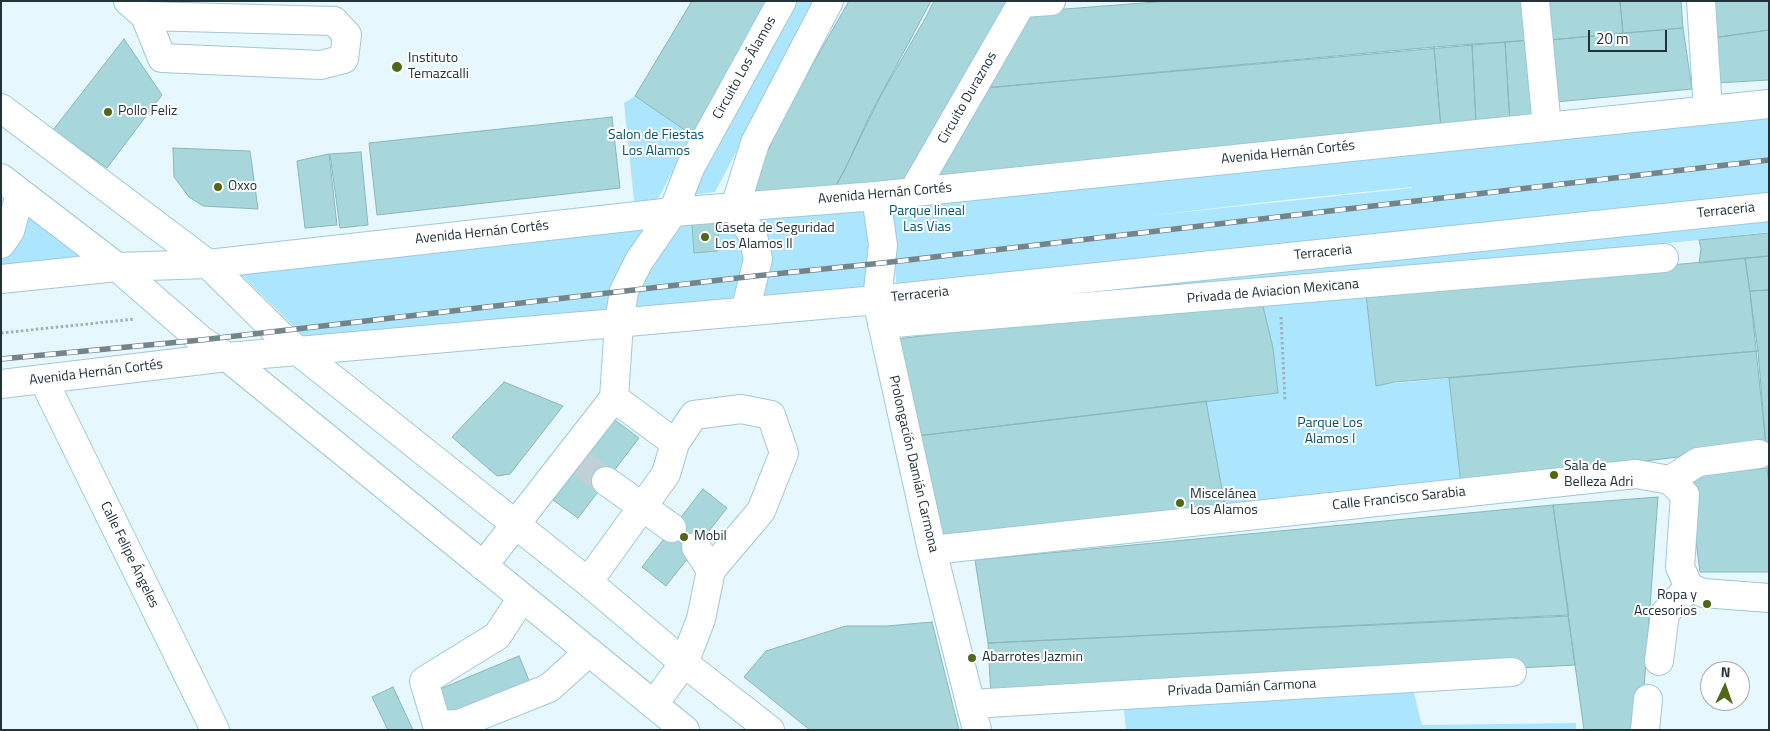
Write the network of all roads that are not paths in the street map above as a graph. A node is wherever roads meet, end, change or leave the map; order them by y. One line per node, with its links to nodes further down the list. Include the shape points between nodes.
1 (782, 1): 17 (street, Circuito Los Álamos, via 690,168)
2 (829, 1): 15 (street, via 755,143)
3 (1051, 1): 6 (street, Circuito Duraznos)
4 (1535, 1): 11 (street)
5 (1701, 1): 10 (street)
6 (1023, 2): 13 (street, Circuito Duraznos)
7 (137, 9): 7 (street, via 334,20 347,35 344,59 321,65 162,58)
8 (1769, 104): 10 (street, Avenida Hernán Cortés)
9 (1, 108): 20 (street)
10 (1708, 110): 11 (street, Avenida Hernán Cortés)
11 (1546, 127): 13 (street, Avenida Hernán Cortés)
12 (11, 186): 18 (street, via 10,231); 21 (street)
13 (913, 192): 14 (street, Avenida Hernán Cortés)
14 (876, 196): 15 (street, Avenida Hernán Cortés); 24 (street, Prolongación Damián Carmona, via 883,245)
15 (735, 207): 17 (street, Avenida Hernán Cortés); 23 (street, via 754,236 758,259)
16 (1769, 207): 24 (street, Terraceria)
17 (673, 212): 20 (street, Avenida Hernán Cortés); 25 (street, Circuito Los Álamos, via 639,261 624,291)
18 (1, 244)
19 (1664, 258): 24 (street, Privada de Aviacion Mexicana, via 1280,292)
20 (208, 264): 21 (street, Avenida Hernán Cortés); 26 (street)
21 (118, 267): 22 (street, Avenida Hernán Cortés); 27 (street, via 201,340)
22 (1, 279)
23 (745, 312): 24 (street, Avenida Hernán Cortés); 25 (street, Avenida Hernán Cortés)
24 (880, 312): 39 (street, Prolongación Damián Carmona)
25 (619, 323): 26 (street, Avenida Hernán Cortés); 30 (street, Circuito Los Álamos)
26 (298, 351): 27 (street, Avenida Hernán Cortés); 36 (street)
27 (227, 358): 28 (street, Avenida Hernán Cortés); 40 (street)
28 (43, 380): 29 (street, Avenida Hernán Cortés); 53 (street, Calle Felipe Ángeles)
29 (1, 384)
30 (614, 398): 31 (street); 36 (street, via 574,460)
31 (675, 443): 35 (street, via 666,474); 41 (street, via 694,415 741,409 771,415 784,453 761,511)
32 (1759, 454): 33 (street, via 1698,462)
33 (1670, 480): 39 (street, Calle Francisco Sarabia, via 1636,474); 43 (street, via 1685,494 1680,567)
34 (606, 481): 35 (street)
35 (642, 507): 37 (street); 42 (street)
36 (515, 524): 40 (street); 42 (street)
37 (672, 528)
38 (696, 547): 41 (street)
39 (932, 550): 52 (street, Prolongación Damián Carmona)
40 (483, 566): 44 (street)
41 (711, 570): 48 (street, via 701,618)
42 (588, 582): 48 (street)
43 (1689, 587): 45 (street, via 1703,593); 47 (street, via 1665,613)
44 (522, 598): 46 (street); 46 (street, via 497,636 424,681 438,725 459,724 549,688)
45 (1769, 598)
46 (589, 652): 51 (street)
47 (1659, 660)
48 (684, 663): 51 (street); 55 (street)
49 (1512, 672): 52 (street, Privada Damián Carmona)
50 (1648, 699): 56 (street)
51 (654, 704): 54 (street)
52 (974, 717)
53 (215, 730)
54 (685, 730)
55 (770, 730)
56 (1646, 730)

